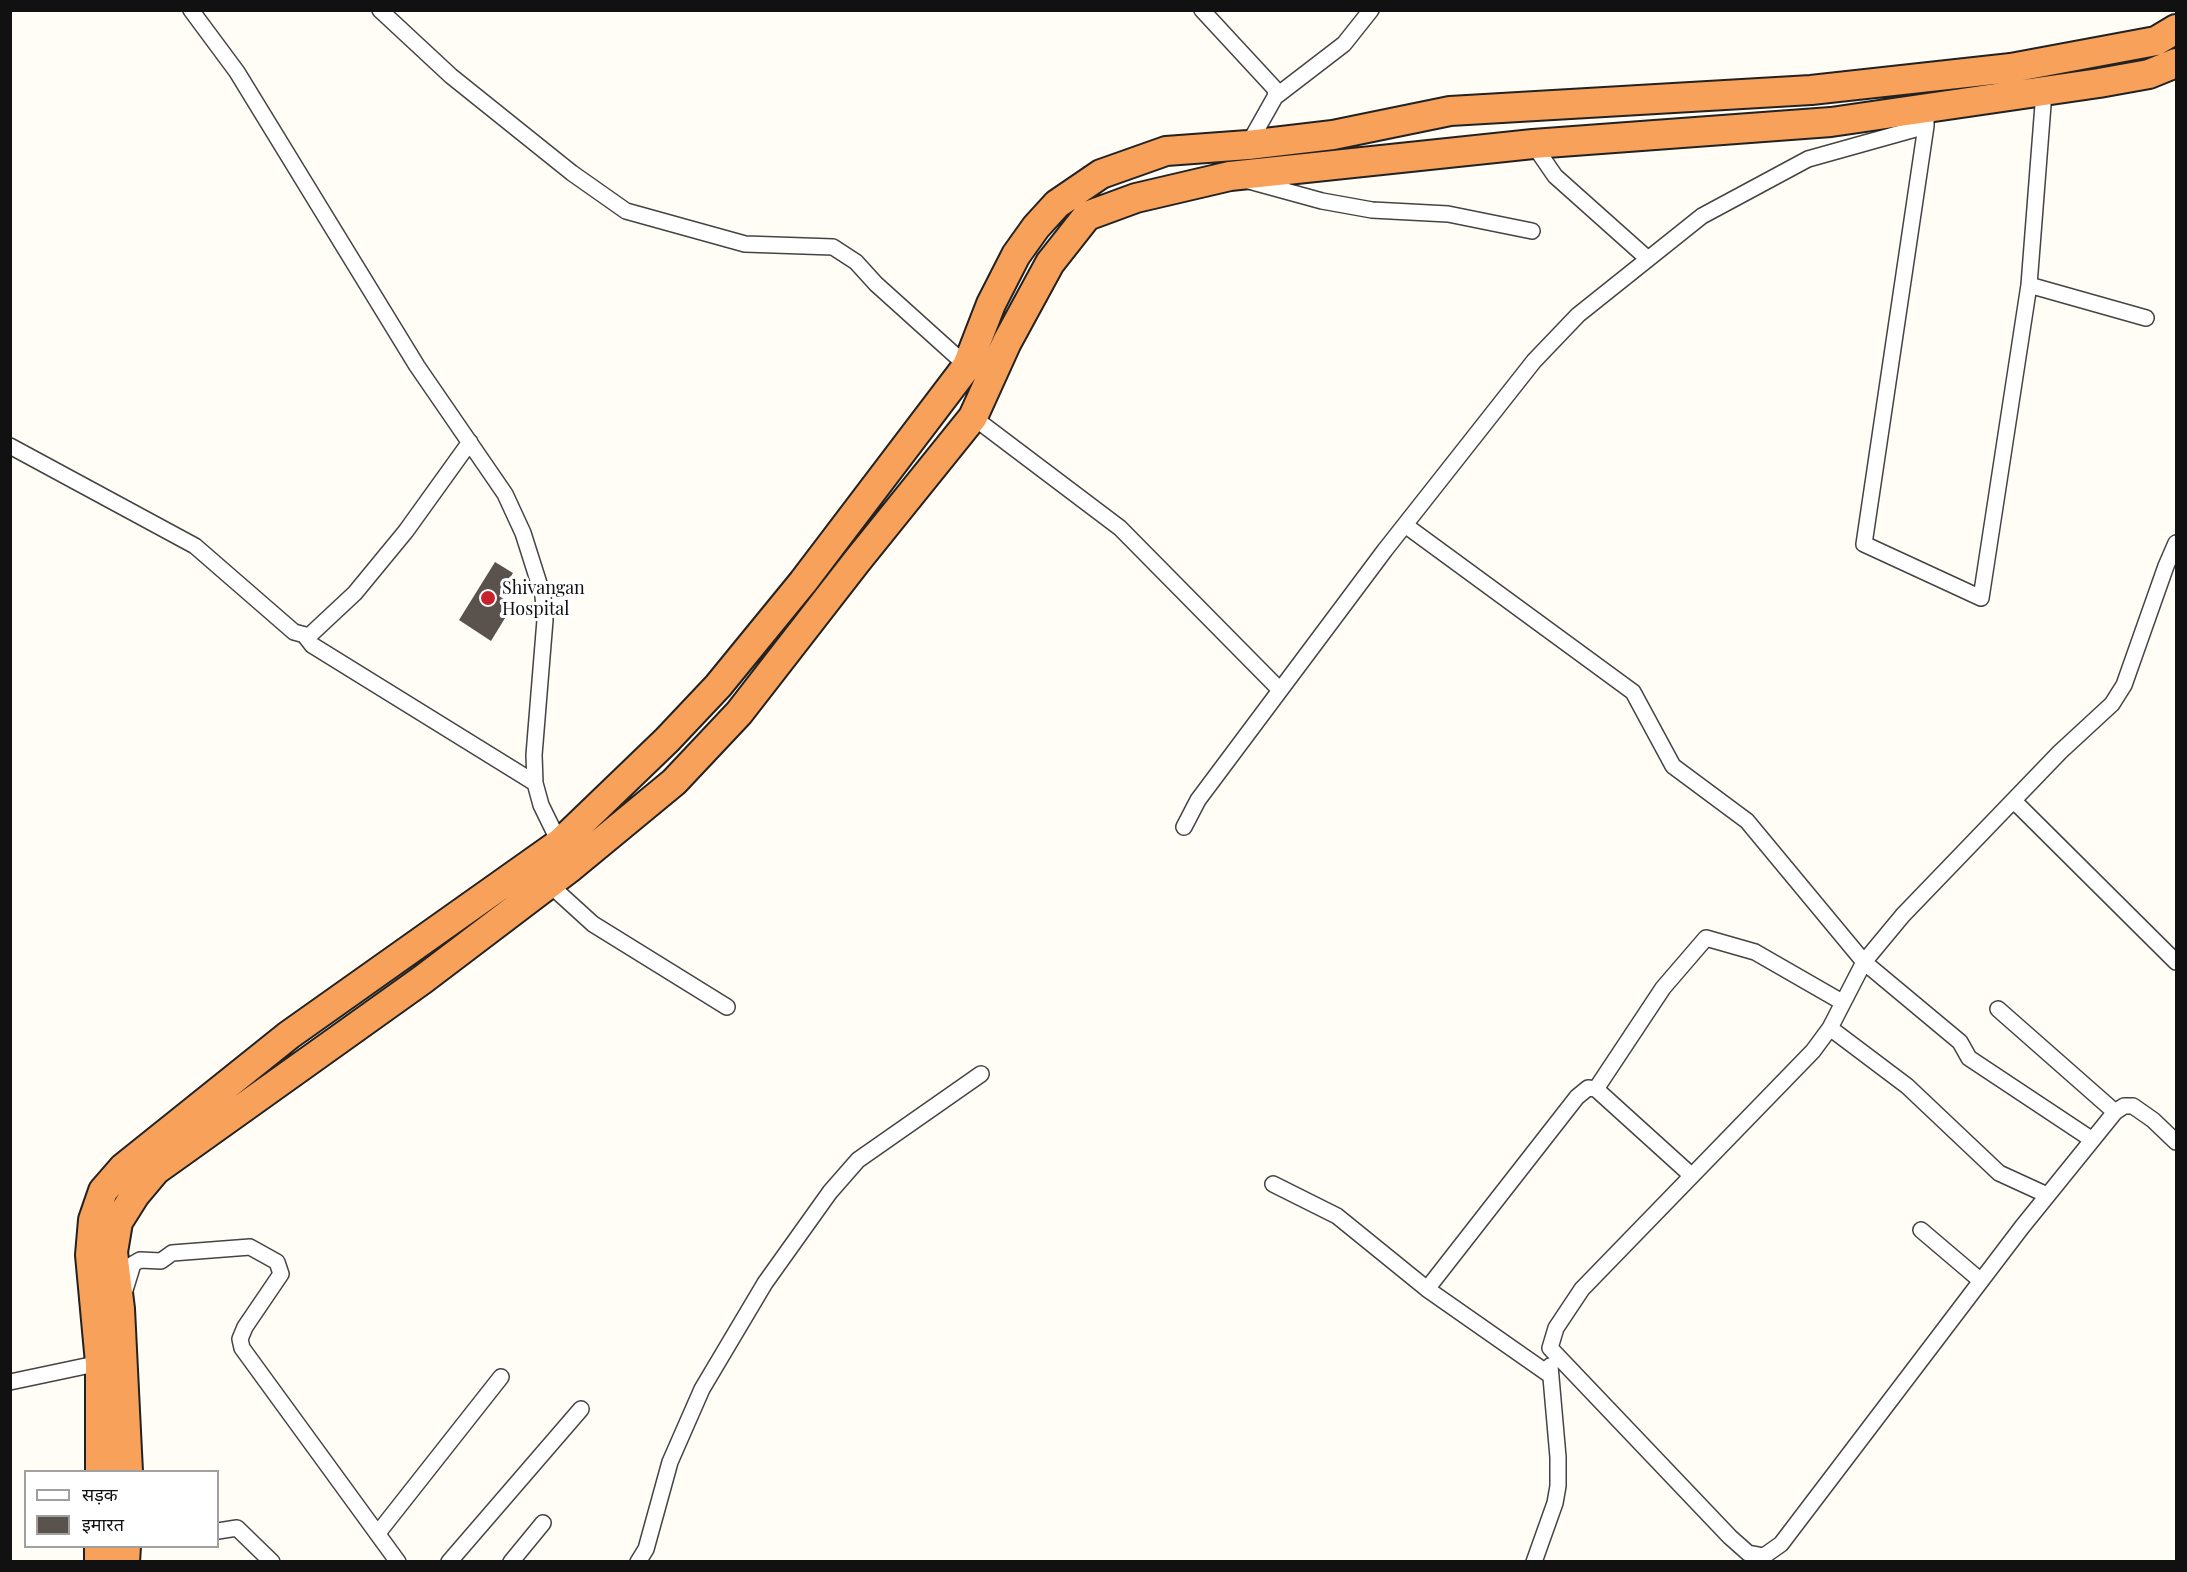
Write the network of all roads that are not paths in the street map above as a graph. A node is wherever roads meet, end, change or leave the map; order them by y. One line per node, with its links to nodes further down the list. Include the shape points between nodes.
1 (190, 10): 19 (street, via 237,72 417,366)
2 (380, 10): 17 (street, via 451,76 626,212 745,244 832,247 856,262)
3 (1202, 10): 8 (street, via 1272,83)
4 (1371, 10): 8 (street, via 1344,44)
5 (2176, 29): 11 (highway, via 2156,42 2011,68 1811,90 1450,111 1333,135)
6 (2176, 63): 7 (highway, via 2149,74)
7 (2044, 92): 9 (highway); 15 (street)
8 (1275, 97): 11 (street)
9 (1926, 116): 10 (highway); 14 (street, via 1808,159 1702,216); 15 (street, via 1864,544 1981,598)
10 (1533, 144): 12 (highway); 14 (street, via 1555,176)
11 (1248, 145): 17 (highway, via 1166,151 1101,174 1057,204 1016,255 991,304)
12 (1230, 176): 13 (street, via 1322,201 1372,210 1448,214); 18 (highway, via 1136,198 1087,216 1050,263 1007,342)
13 (1532, 231)
14 (1648, 259): 21 (street, via 1578,315 1534,361)
15 (2029, 285): 16 (street)
16 (2146, 318)
17 (967, 366): 28 (highway, via 803,582 718,686)
18 (973, 417): 24 (street, via 1120,528); 28 (highway, via 739,713 674,782)
19 (470, 442): 23 (street, via 406,531 355,593 319,630); 25 (street, via 505,494 523,533 543,596 545,620)
20 (10, 446): 23 (street, via 195,546 294,632)
21 (1405, 525): 24 (street); 30 (street, via 1633,692 1673,766 1747,821)
22 (2176, 543): 26 (street, via 2124,685 2112,704)
23 (305, 636): 25 (street, via 312,645)
24 (1280, 690): 27 (street, via 1198,800)
25 (535, 783): 28 (street)
26 (2014, 801): 30 (street, via 1903,915); 31 (street)
27 (1184, 827)
28 (566, 855): 29 (highway); 49 (highway, via 289,1035 123,1167 102,1191 93,1220 90,1255)
29 (549, 884): 33 (street, via 592,924); 47 (highway, via 156,1170 118,1222 113,1252)
30 (1864, 962): 32 (street); 39 (street, via 1960,1042 1969,1058)
31 (2176, 962)
32 (1842, 1002): 35 (street); 37 (street, via 1755,952 1706,938 1663,988)
33 (727, 1007)
34 (1998, 1009): 38 (street)
35 (1830, 1028): 41 (street); 43 (street, via 1907,1086 1998,1173)
36 (981, 1074): 64 (street, via 858,1160 830,1192 765,1283 702,1389 670,1462 646,1549)
37 (1596, 1089): 41 (street); 46 (street, via 1588,1088 1577,1097)
38 (2115, 1112): 39 (street); 40 (street, via 2133,1106)
39 (2091, 1139): 43 (street)
40 (2176, 1142)
41 (1691, 1175): 48 (street, via 1582,1289 1556,1328)
42 (1273, 1184): 46 (street, via 1337,1216)
43 (2047, 1195): 45 (street)
44 (1921, 1230): 45 (street)
45 (1981, 1281): 59 (street, via 1780,1544 1764,1556)
46 (1426, 1288): 50 (street)
47 (120, 1309): 55 (highway); 58 (street, via 129,1272 140,1260 161,1261 172,1253 245,1247 256,1248 277,1262 281,1274 245,1327 240,1339 242,1348)
48 (1550, 1348): 50 (street); 59 (street)
49 (100, 1362): 52 (street); 54 (highway)
50 (1550, 1375): 65 (street, via 1558,1486)
51 (501, 1377): 58 (street)
52 (10, 1382)
53 (581, 1408): 62 (street)
54 (100, 1470)
55 (128, 1470)
56 (543, 1523): 63 (street)
57 (219, 1531): 60 (street, via 237,1528)
58 (378, 1533): 61 (street)
59 (1752, 1557)
60 (272, 1562)
61 (398, 1562)
62 (449, 1562)
63 (511, 1562)
64 (638, 1562)
65 (1534, 1562)

